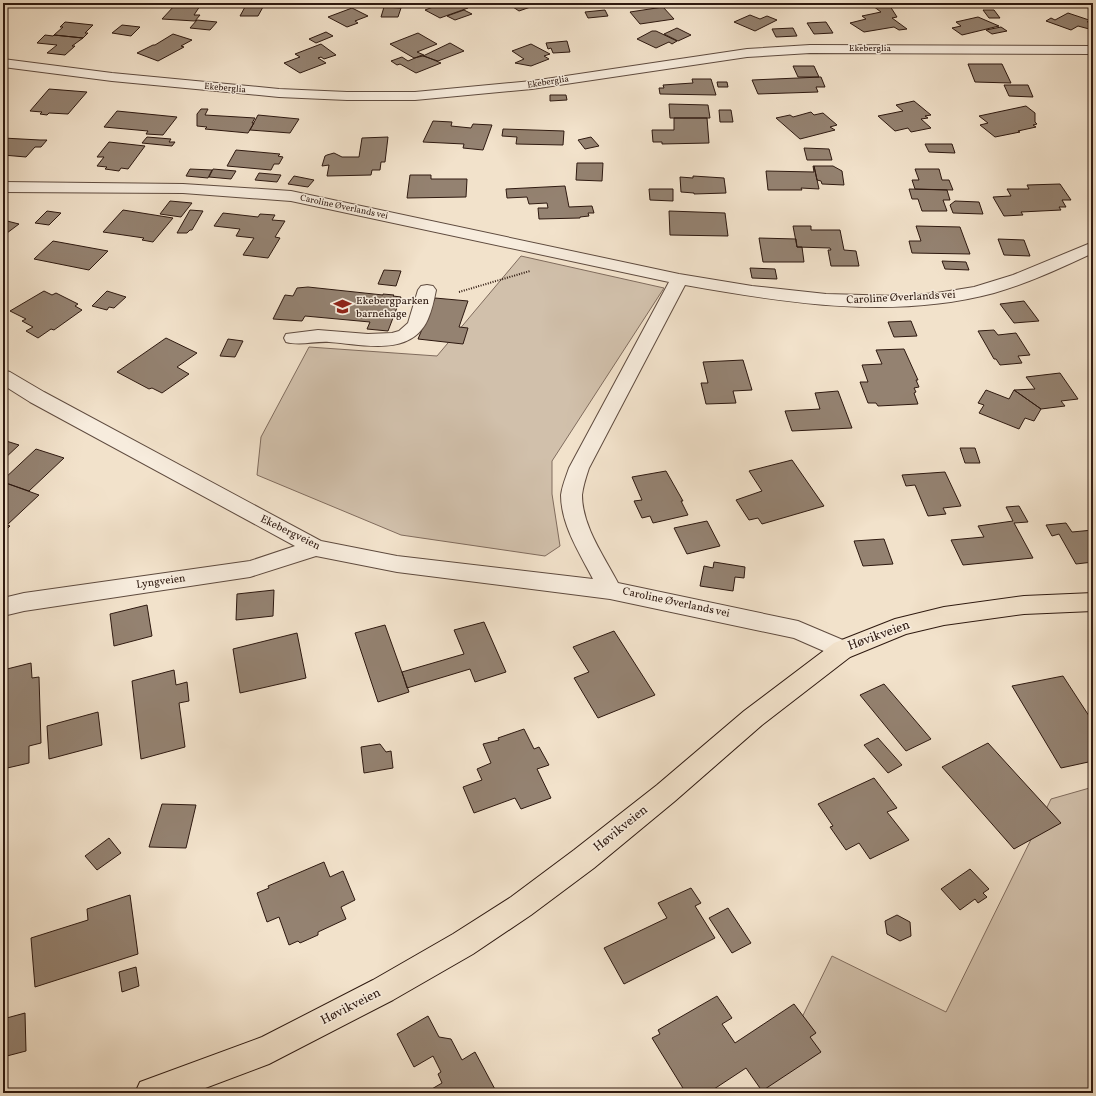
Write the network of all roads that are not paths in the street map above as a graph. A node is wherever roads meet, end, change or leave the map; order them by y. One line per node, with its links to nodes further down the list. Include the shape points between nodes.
1 (1093, 50): 2 (street, Ekeberglia, via 810,49 747,53 532,84 415,96 279,93 112,77)
2 (3, 63)
3 (3, 187): 5 (street, Caroline Øverlands vei, via 200,188 291,196)
4 (1093, 247): 5 (street, Caroline Øverlands vei, via 1012,281 975,292 933,298 833,301 757,293)
5 (679, 279): 10 (street, Caroline Øverlands vei, via 579,468 571,497 574,516)
6 (427, 290): 7 (street, via 421,315 413,328 400,336 383,341 318,336)
7 (293, 338)
8 (3, 376): 9 (street, Ekebergveien, via 44,401)
9 (316, 548): 10 (street, Ekebergveien, via 396,564); 12 (street, Lyngveien, via 250,569)
10 (610, 590): 13 (street, Caroline Øverlands vei, via 798,630)
11 (1093, 602): 13 (main road, Høvikveien, via 1024,605 944,616 903,625)
12 (3, 607)
13 (842, 650): 14 (main road, Høvikveien, via 753,718 666,793 584,858 521,906 463,944 383,990 269,1049)
14 (151, 1093)

